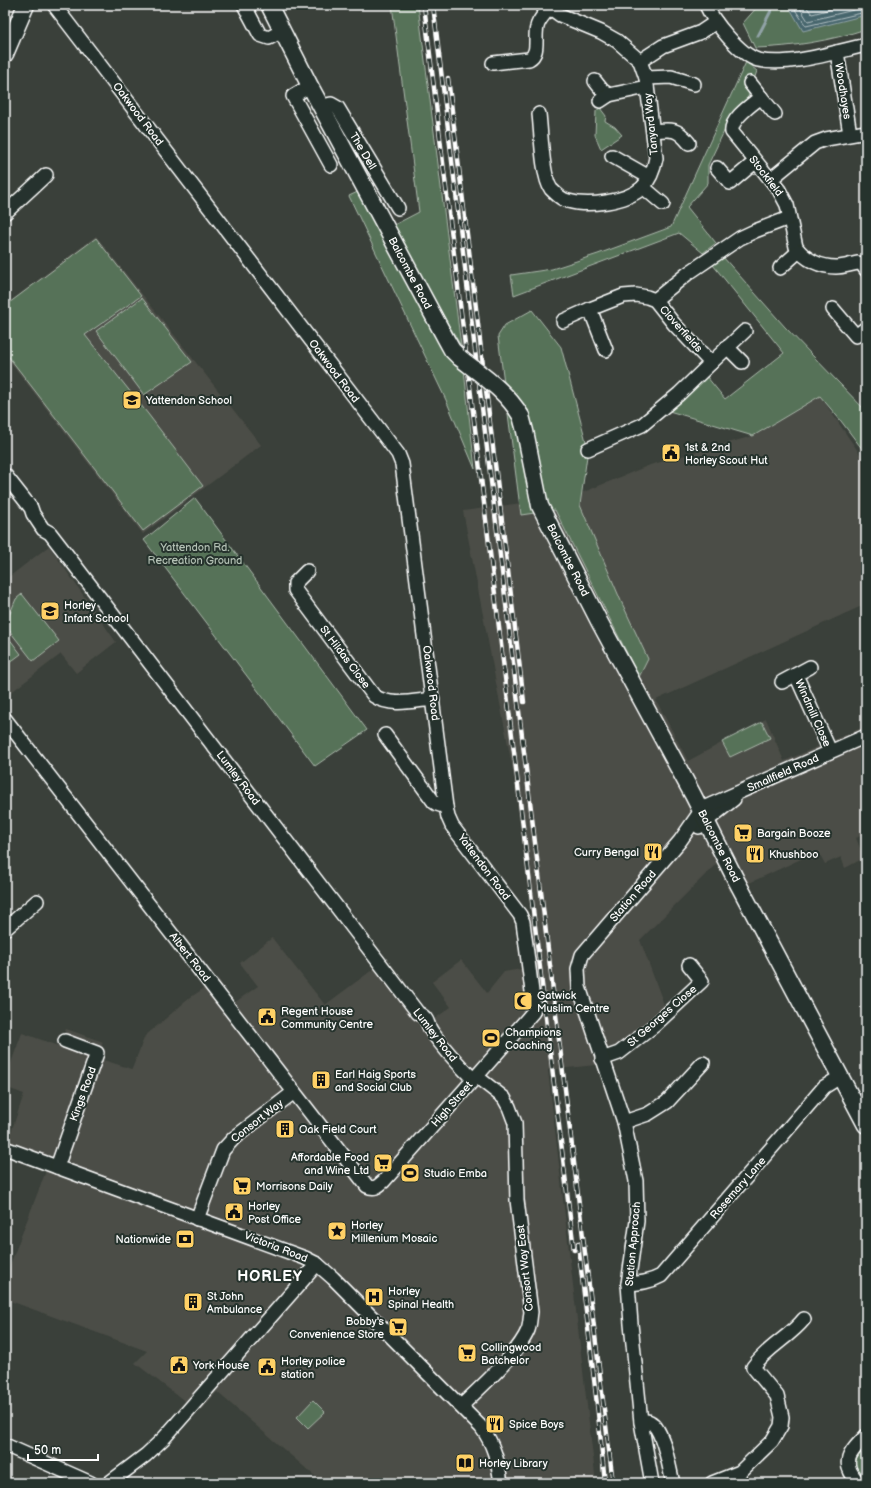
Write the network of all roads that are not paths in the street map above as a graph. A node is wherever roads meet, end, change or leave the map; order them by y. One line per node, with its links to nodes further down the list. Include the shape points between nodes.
1 (26, 5): 11 (main road)
2 (54, 5): 57 (street, Oakwood Road, via 398,454 402,464)
3 (244, 5): 8 (street, via 260,36 269,38)
4 (269, 5): 8 (main road, Balcombe Road)
5 (706, 5): 7 (street)
6 (548, 7): 12 (street, via 616,41); 13 (street, via 537,25 534,56 529,59)
7 (716, 22): 10 (street, via 740,48 758,60 797,60); 12 (street, via 701,32 663,46)
8 (282, 31): 18 (main road, Balcombe Road)
9 (866, 44): 10 (street)
10 (836, 52): 25 (street, Woodhayes)
11 (5, 54)
12 (640, 61): 15 (street, Tanyard Way)
13 (493, 63)
14 (595, 81): 15 (street, via 604,98)
15 (647, 82): 17 (street, via 671,77); 23 (street, Tanyard Way)
16 (750, 83): 19 (street)
17 (694, 84)
18 (310, 86): 20 (main road, Balcombe Road); 29 (street, via 293,96)
19 (761, 97): 22 (street); 28 (street, Stockfield, via 734,121 731,127 732,132)
20 (322, 106): 35 (street, The Dell, via 331,104 338,108); 63 (main road, Balcombe Road, bridge, via 446,341 460,358 502,391 521,416 540,506)
21 (539, 114): 33 (street, via 546,176 551,188 561,198 579,204 620,200 629,197)
22 (775, 114)
23 (653, 131): 26 (street, via 677,131); 33 (street, Tanyard Way, via 656,158)
24 (866, 132): 25 (street)
25 (850, 134): 32 (street, Woodhayes, via 815,143)
26 (689, 144)
27 (612, 156): 33 (street)
28 (755, 162): 30 (street, via 730,183); 32 (street, Stockfield)
29 (331, 165)
30 (717, 168)
31 (46, 175): 36 (street)
32 (771, 178): 37 (street, Stockfield, via 783,197)
33 (646, 182): 34 (street)
34 (663, 204)
35 (398, 208)
36 (5, 214)
37 (789, 218): 38 (street, Stockfield); 41 (street, Cloverfields, via 740,238 687,274)
38 (799, 251): 39 (street, via 810,260 824,266 853,264); 40 (street)
39 (864, 267)
40 (780, 268)
41 (655, 300): 42 (street, via 636,295 623,296); 50 (street, Cloverfields)
42 (590, 309): 44 (street); 48 (street)
43 (833, 309): 45 (street, via 856,336)
44 (563, 321)
45 (866, 328)
46 (745, 331): 47 (street)
47 (727, 347): 49 (street); 50 (street)
48 (606, 350)
49 (742, 362)
50 (711, 363): 51 (street, via 642,425)
51 (588, 448)
52 (5, 475): 73 (street, Lumley Road, via 43,529 50,533 418,1013 423,1015 430,1025 430,1030 455,1061)
53 (307, 571): 57 (street, St Hildas Close, via 295,583 295,590 374,696 393,703)
54 (810, 667): 55 (street, Windmill Close)
55 (796, 675): 56 (street, Windmill Close); 61 (street, Windmill Close)
56 (782, 682)
57 (433, 699): 62 (street, Oakwood Road)
58 (5, 719): 74 (street, Albert Road)
59 (385, 735): 62 (street, via 434,802)
60 (866, 736): 61 (street, Smallfield Road)
61 (830, 752): 63 (street, Smallfield Road, via 741,792)
62 (446, 807): 68 (street, Yattendon Road, via 452,826 522,918 534,1007)
63 (704, 815): 67 (street, Station Road, via 698,815 680,841 582,955 578,969); 72 (main road, Balcombe Road)
64 (37, 901): 65 (street)
65 (5, 929)
66 (689, 965): 70 (street, St Georges Close, via 702,981 655,1025 620,1053)
67 (579, 987): 70 (street, Station Approach)
68 (527, 1019): 73 (street, High Street)
69 (65, 1041): 78 (street, Kings Road, via 99,1048)
70 (602, 1059): 75 (street, Station Approach)
71 (703, 1063): 75 (street, via 667,1102 648,1114)
72 (840, 1077): 76 (main road, Balcombe Road); 82 (street, Rosemary Lane, via 821,1090 661,1276 643,1283)
73 (475, 1078): 79 (street, High Street); 84 (street, Consort Way East, via 504,1098 515,1123 517,1200 531,1312 524,1338 487,1381)
74 (294, 1092): 79 (street, Albert Road, via 367,1186); 80 (street, Consort Way, via 234,1138 223,1150)
75 (624, 1122): 82 (street, Station Approach, via 636,1181 637,1201 637,1222)
76 (866, 1125)
77 (5, 1148): 78 (street, Victoria Road)
78 (57, 1167): 80 (street, Victoria Road)
79 (377, 1188)
80 (197, 1219): 81 (street, Victoria Road)
81 (317, 1264): 84 (street, Victoria Road); 90 (street, via 164,1438)
82 (628, 1284): 85 (street, Station Approach)
83 (804, 1319): 94 (street, via 798,1331 758,1359 753,1367 776,1396 782,1417 781,1426 772,1441 740,1472)
84 (460, 1406): 88 (street, Victoria Road, via 492,1443)
85 (641, 1422): 92 (street, Station Approach); 93 (street, via 650,1422 661,1437)
86 (866, 1436): 95 (street, via 851,1452 848,1460 848,1468)
87 (5, 1445): 89 (street)
88 (500, 1476): 91 (street)
89 (91, 1483)
90 (109, 1483)
91 (492, 1483)
92 (652, 1483)
93 (673, 1483)
94 (712, 1483)
95 (859, 1483)

